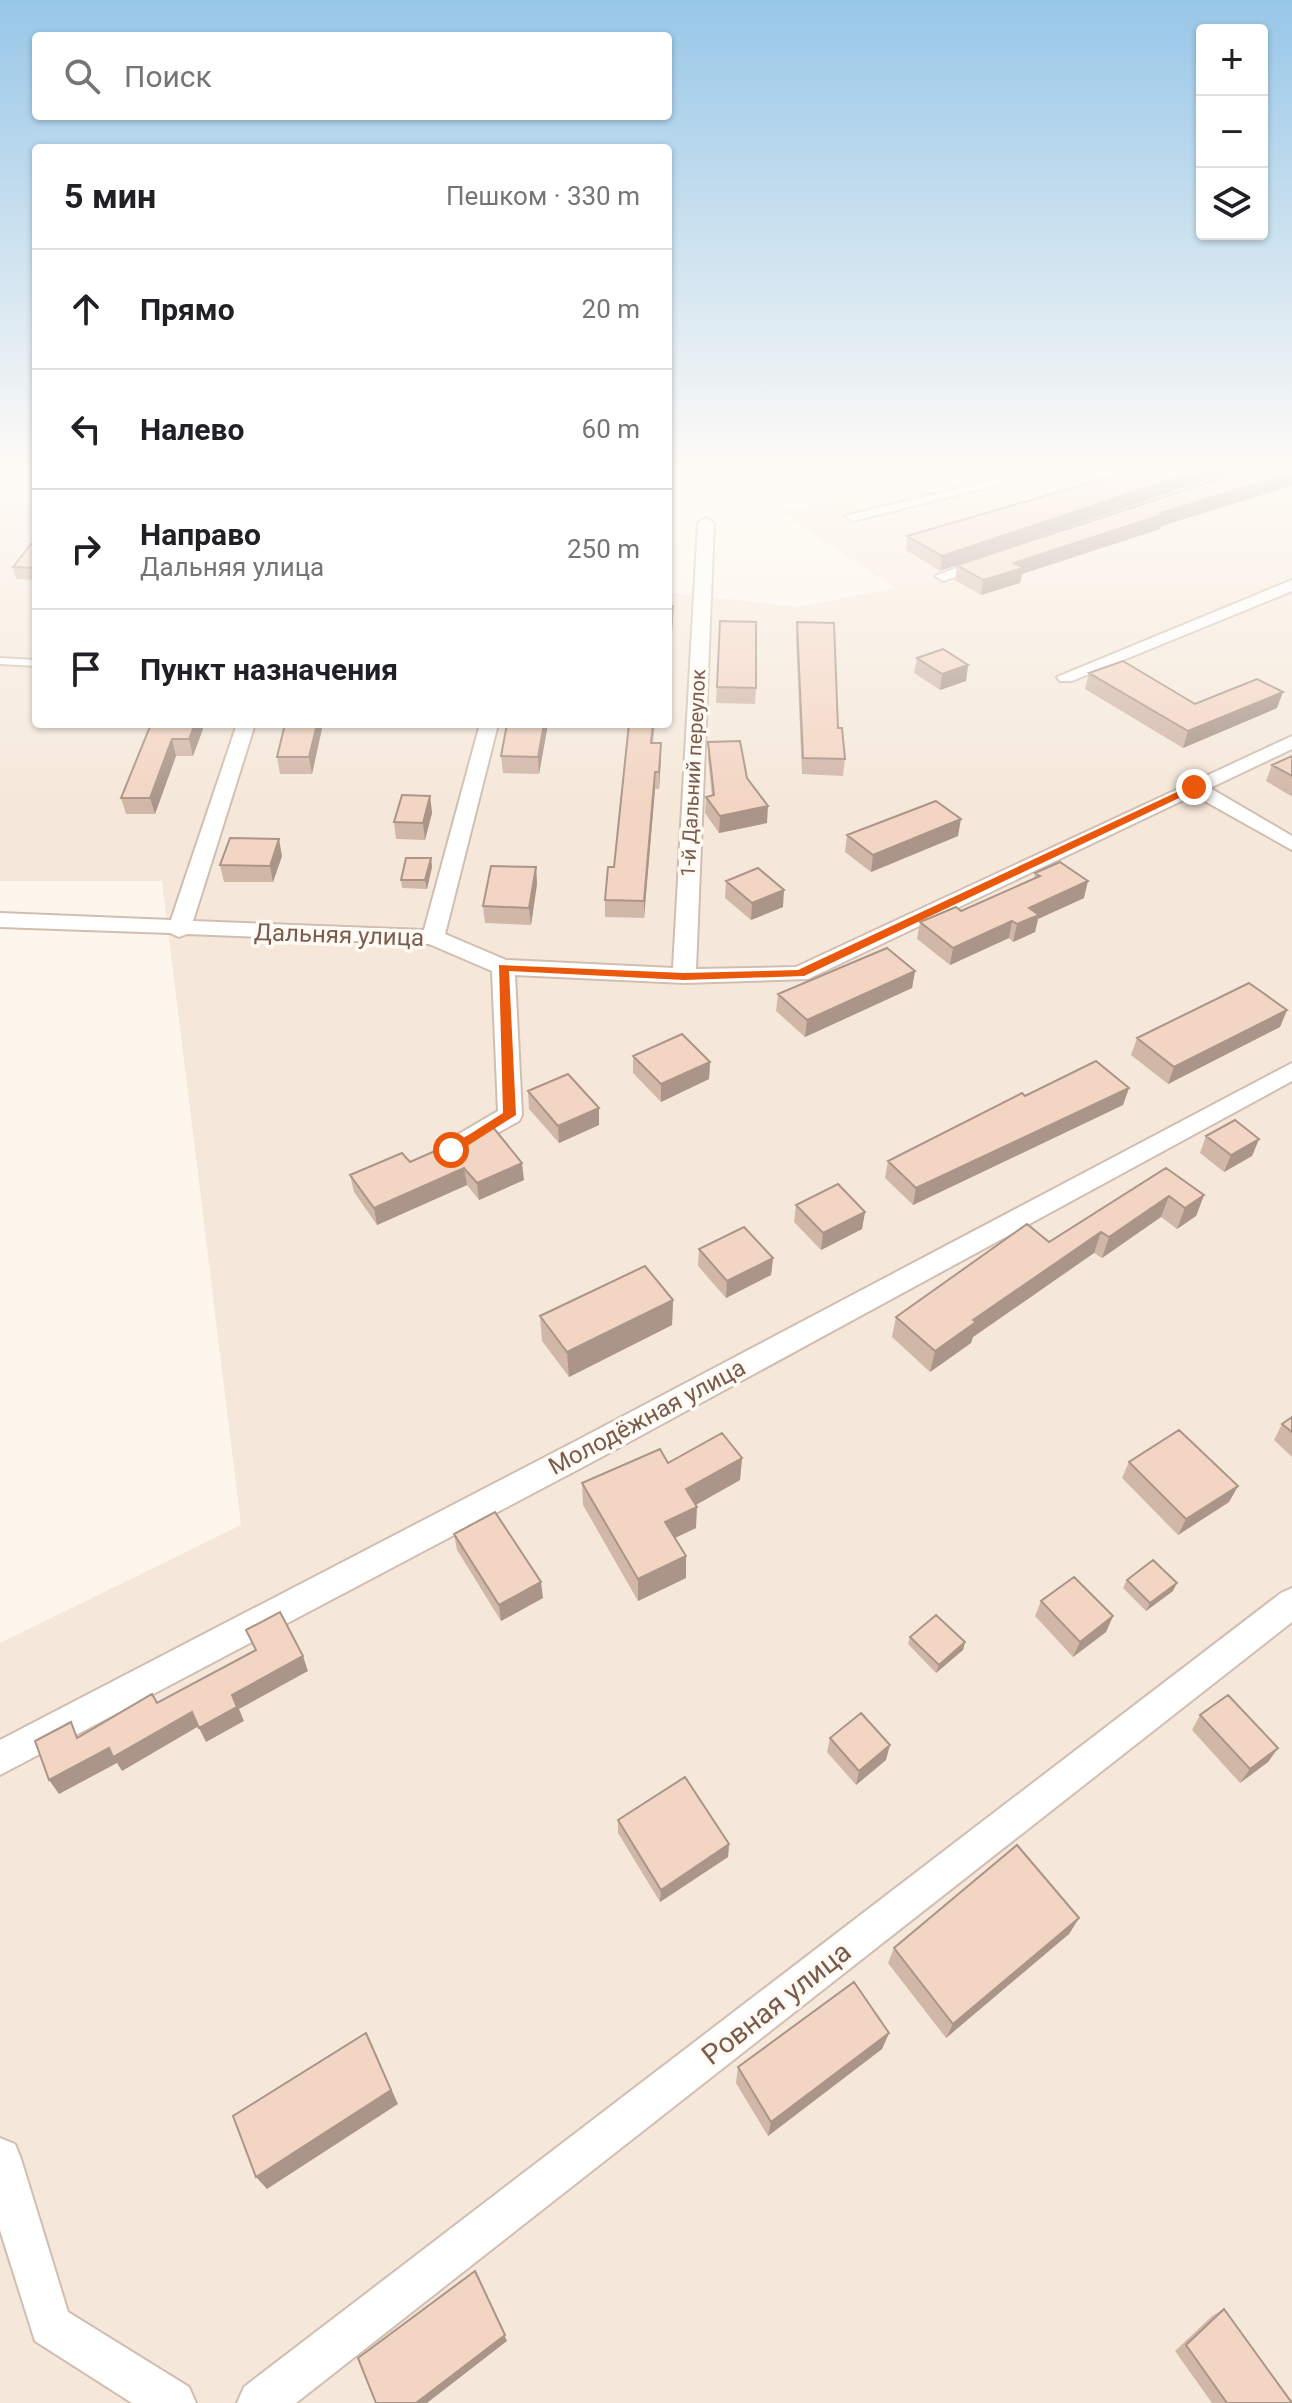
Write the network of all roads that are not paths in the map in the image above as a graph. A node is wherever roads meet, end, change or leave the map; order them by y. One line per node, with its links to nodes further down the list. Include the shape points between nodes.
1 (703, 581): 15 (street, 1-й Дальний переулок)
2 (1292, 585): 5 (street)
3 (0, 661): 4 (lane)
4 (32, 663)
5 (1066, 677)
6 (245, 728): 12 (street)
7 (488, 728): 13 (street)
8 (1292, 742): 9 (street, Дальняя улица)
9 (1194, 787): 10 (street); 15 (street, Дальняя улица, via 800,974)
10 (1292, 844)
11 (0, 920): 12 (street, Дальняя улица)
12 (179, 930): 13 (street, Дальняя улица)
13 (433, 937): 14 (street, Дальняя улица)
14 (503, 967): 15 (street, Дальняя улица); 17 (street, via 510,1115)
15 (684, 976)
16 (1292, 1071): 19 (street, Молодёжная улица)
17 (451, 1150)
18 (1292, 1603): 22 (street, Ровная улица)
19 (0, 1758)
20 (0, 2159): 21 (street, via 50,2326)
21 (173, 2403)
22 (260, 2403)

